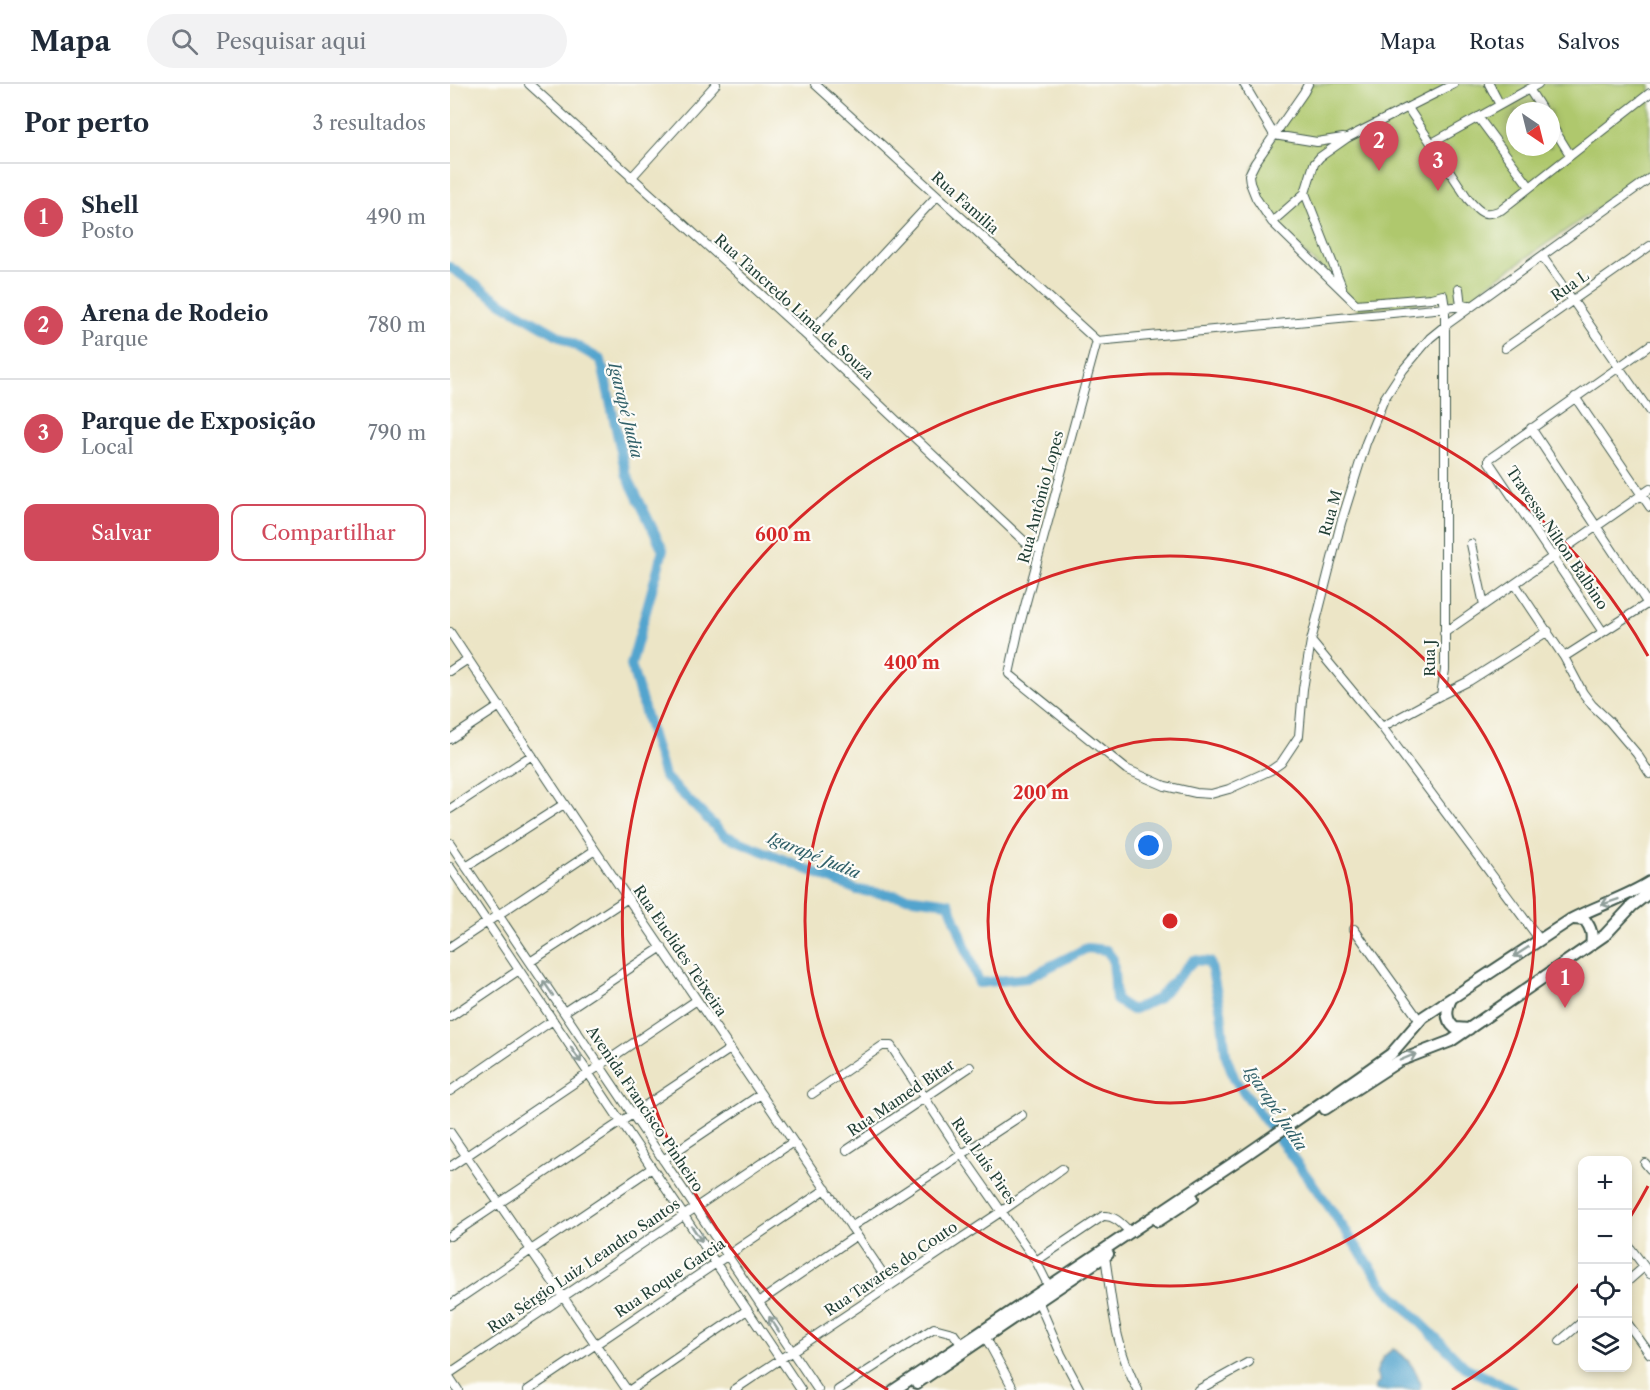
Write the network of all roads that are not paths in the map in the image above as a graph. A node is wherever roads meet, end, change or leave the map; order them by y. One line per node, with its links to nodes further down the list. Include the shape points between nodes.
1 (529, 84): 20 (street, Rua Tancredo Lima de Souza)
2 (716, 84): 20 (street)
3 (815, 84): 24 (street, Rua Familia)
4 (1244, 84): 15 (street)
5 (1308, 84): 15 (street)
6 (1454, 84): 13 (street)
7 (1489, 84): 12 (street)
8 (1538, 84): 9 (street)
9 (1529, 89): 11 (street); 12 (street)
10 (1650, 93): 19 (street)
11 (1537, 102)
12 (1500, 105): 14 (street)
13 (1408, 108): 16 (street); 18 (street)
14 (1478, 117): 18 (street); 22 (street)
15 (1274, 135): 16 (street, via 1317,142); 25 (street, via 1250,175 1256,198)
16 (1347, 138): 23 (street, via 1314,164)
17 (1560, 139): 19 (street)
18 (1432, 143): 22 (street, via 1468,199 1484,213 1501,210)
19 (1570, 155): 22 (street)
20 (631, 178): 35 (street, Rua Tancredo Lima de Souza)
21 (1650, 178): 27 (street, Rua M)
22 (1530, 187)
23 (1305, 193): 25 (street); 29 (street)
24 (937, 196): 35 (street); 36 (street, Rua Familia)
25 (1272, 222): 29 (street)
26 (1650, 246): 30 (street, Rua L)
27 (1542, 256): 30 (street); 31 (street, Rua M)
28 (1459, 289): 32 (street)
29 (1344, 291): 33 (street, via 1350,300 1362,304 1443,295)
30 (1573, 300): 38 (street, Rua L); 39 (street)
31 (1474, 304): 32 (street); 34 (street, Rua M)
32 (1461, 306): 33 (street)
33 (1445, 308): 34 (street); 36 (street)
34 (1446, 325): 56 (street, Rua J); 57 (street, Rua M, via 1419,349 1384,399 1348,500)
35 (807, 336): 48 (street, Rua Tancredo Lima de Souza, via 1026,542)
36 (1098, 341): 48 (street, Rua Antônio Lopes)
37 (1650, 345): 39 (street)
38 (1505, 348)
39 (1619, 367): 40 (street); 41 (street)
40 (1575, 397): 42 (street); 44 (street)
41 (1650, 412)
42 (1531, 428): 46 (street); 49 (street, Travessa Nilton Balbino, via 1489,462)
43 (1650, 489): 44 (street)
44 (1642, 495): 45 (street); 46 (street)
45 (1650, 507)
46 (1596, 527): 49 (street); 51 (street)
47 (1471, 544): 52 (street)
48 (1040, 550): 60 (street, Rua Antônio Lopes)
49 (1553, 557): 50 (street); 55 (street, Travessa Nilton Balbino)
50 (1515, 584): 52 (street); 53 (street)
51 (1649, 603): 55 (street)
52 (1484, 605): 56 (street)
53 (1548, 631): 58 (street); 62 (street, via 1469,681)
54 (450, 632): 59 (street, Rua Euclides Teixeira)
55 (1603, 632): 58 (street)
56 (1444, 633): 62 (street, Rua J)
57 (1311, 641): 60 (street, Rua M, via 1300,730 1294,746 1271,770 1211,794 1165,786 1126,769 1009,674); 64 (street)
58 (1564, 657): 67 (street, via 1583,693)
59 (468, 658): 61 (street); 63 (street, Rua Euclides Teixeira)
60 (1011, 661)
61 (450, 671)
62 (1441, 694): 64 (street, Rua J)
63 (500, 706): 65 (street); 66 (street, Rua Euclides Teixeira)
64 (1382, 727): 82 (street)
65 (450, 740)
66 (532, 755): 68 (street, Rua Euclides Teixeira); 69 (street)
67 (1650, 774)
68 (564, 804): 71 (street, Rua Euclides Teixeira); 73 (street)
69 (450, 809)
70 (450, 843): 73 (street, Avenida Francisco Pinheiro)
71 (595, 850): 77 (street, Rua Euclides Teixeira); 78 (street)
72 (450, 867): 74 (street, Avenida Francisco Pinheiro)
73 (466, 867): 78 (street, Avenida Francisco Pinheiro)
74 (453, 878): 80 (street, Avenida Francisco Pinheiro)
75 (1650, 882): 79 (highway, one-way to 79)
76 (1650, 892): 83 (highway)
77 (628, 898): 85 (street, Rua Euclides Teixeira); 86 (street)
78 (498, 915): 80 (street); 86 (street, Avenida Francisco Pinheiro)
79 (1570, 920): 82 (highway); 83 (highway, via 1585,920 1592,931)
80 (487, 922): 84 (street); 87 (street, Avenida Francisco Pinheiro)
81 (1354, 929): 93 (street)
82 (1540, 940): 88 (highway, one-way to 88)
83 (1591, 945): 94 (highway)
84 (450, 947)
85 (662, 947): 89 (street, Rua Euclides Teixeira); 90 (street)
86 (530, 962): 90 (street, Avenida Francisco Pinheiro, one-way to 86)
87 (519, 970): 91 (street); 92 (street, Avenida Francisco Pinheiro)
88 (1450, 999): 93 (highway); 94 (highway, via 1448,1020 1455,1028)
89 (697, 1000): 95 (street, Rua Euclides Teixeira); 96 (street)
90 (564, 1012): 96 (street, Avenida Francisco Pinheiro)
91 (450, 1017)
92 (553, 1020): 98 (street, Avenida Francisco Pinheiro, one-way to 98); 99 (street)
93 (1420, 1021): 103 (highway, via 1391,1054)
94 (1469, 1029): 103 (highway, one-way to 94, via 1399,1061 1440,1047)
95 (730, 1049): 100 (street, Rua Euclides Teixeira); 104 (street)
96 (600, 1066): 98 (street); 104 (street, Avenida Francisco Pinheiro)
97 (970, 1067): 102 (street, Rua Mamed Bitar)
98 (589, 1073): 106 (street, Avenida Francisco Pinheiro); 111 (street)
99 (450, 1091)
100 (761, 1094): 108 (street, Rua Euclides Teixeira); 113 (street)
101 (812, 1094): 102 (street, Rua Luís Pires, via 884,1045 891,1046)
102 (925, 1098): 109 (street, Rua Mamed Bitar); 110 (street, Rua Luís Pires)
103 (1322, 1107): 112 (highway)
104 (632, 1114): 106 (street); 113 (street, Avenida Francisco Pinheiro)
105 (1022, 1114): 110 (street)
106 (621, 1122): 115 (street, Avenida Francisco Pinheiro); 118 (street)
107 (450, 1132): 111 (street)
108 (793, 1142): 117 (street, Rua Euclides Teixeira); 119 (street, Rua Sérgio Luiz Leandro Santos)
109 (847, 1150)
110 (962, 1155): 120 (street, Rua Luís Pires); 122 (street)
111 (466, 1156): 114 (street); 118 (street)
112 (1250, 1157): 123 (highway); 129 (highway)
113 (663, 1160): 119 (street, Avenida Francisco Pinheiro)
114 (450, 1167)
115 (652, 1168): 121 (street, Avenida Francisco Pinheiro); 127 (street)
116 (1062, 1169): 120 (street, Rua Tavares do Couto)
117 (826, 1189): 122 (street, Rua Euclides Teixeira); 128 (street, Rua Roque Garcia)
118 (499, 1204): 125 (street); 127 (street)
119 (696, 1208): 121 (street, Rua Sérgio Luiz Leandro Santos); 128 (street, Avenida Francisco Pinheiro)
120 (1002, 1211): 130 (street, Rua Luís Pires); 135 (street, Rua Tavares do Couto)
121 (684, 1215): 131 (street, Avenida Francisco Pinheiro, one-way to 131); 137 (street, Rua Sérgio Luiz Leandro Santos)
122 (851, 1227): 124 (street, Rua Euclides Teixeira)
123 (1130, 1231): 130 (street, via 1117,1220 1103,1216); 136 (highway)
124 (857, 1235): 135 (street, Rua Euclides Teixeira); 138 (street)
125 (450, 1236)
126 (1632, 1250): 132 (street)
127 (530, 1251): 137 (street); 140 (street)
128 (728, 1255): 131 (street, Rua Roque Garcia); 138 (street, Avenida Francisco Pinheiro)
129 (1105, 1256): 139 (highway); 165 (street, via 1117,1337)
130 (1036, 1261): 136 (street, Rua Luís Pires)
131 (716, 1263): 141 (street, Avenida Francisco Pinheiro); 146 (street, Rua Roque Garcia)
132 (1644, 1267): 133 (street); 134 (street)
133 (1650, 1274)
134 (1632, 1278)
135 (890, 1284): 148 (street, Rua Tavares do Couto)
136 (1048, 1285): 147 (highway)
137 (562, 1298): 146 (street); 152 (street, Rua Sérgio Luiz Leandro Santos)
138 (759, 1302): 148 (street, Avenida Francisco Pinheiro, one-way to 138)
139 (1039, 1303): 144 (highway); 164 (street)
140 (450, 1305)
141 (747, 1310): 150 (street, Avenida Francisco Pinheiro); 156 (street)
142 (1578, 1325): 145 (street)
143 (1632, 1329): 149 (street)
144 (986, 1338): 162 (highway); 163 (street)
145 (1560, 1341)
146 (596, 1344): 155 (street, Rua Roque Garcia); 156 (street)
147 (962, 1344): 160 (street, via 953,1333 934,1328); 161 (highway)
148 (792, 1351): 150 (street, Rua Tavares do Couto); 159 (street, Avenida Francisco Pinheiro)
149 (1650, 1354)
150 (780, 1359): 157 (street, Rua Tavares do Couto); 158 (street, Avenida Francisco Pinheiro)
151 (1249, 1362): 166 (street)
152 (450, 1373)
153 (450, 1378): 154 (street)
154 (458, 1390)
155 (528, 1390)
156 (628, 1390)
157 (734, 1390)
158 (801, 1390)
159 (819, 1390)
160 (838, 1390)
161 (894, 1390)
162 (906, 1390)
163 (1014, 1390)
164 (1080, 1390)
165 (1138, 1390)
166 (1198, 1390)

